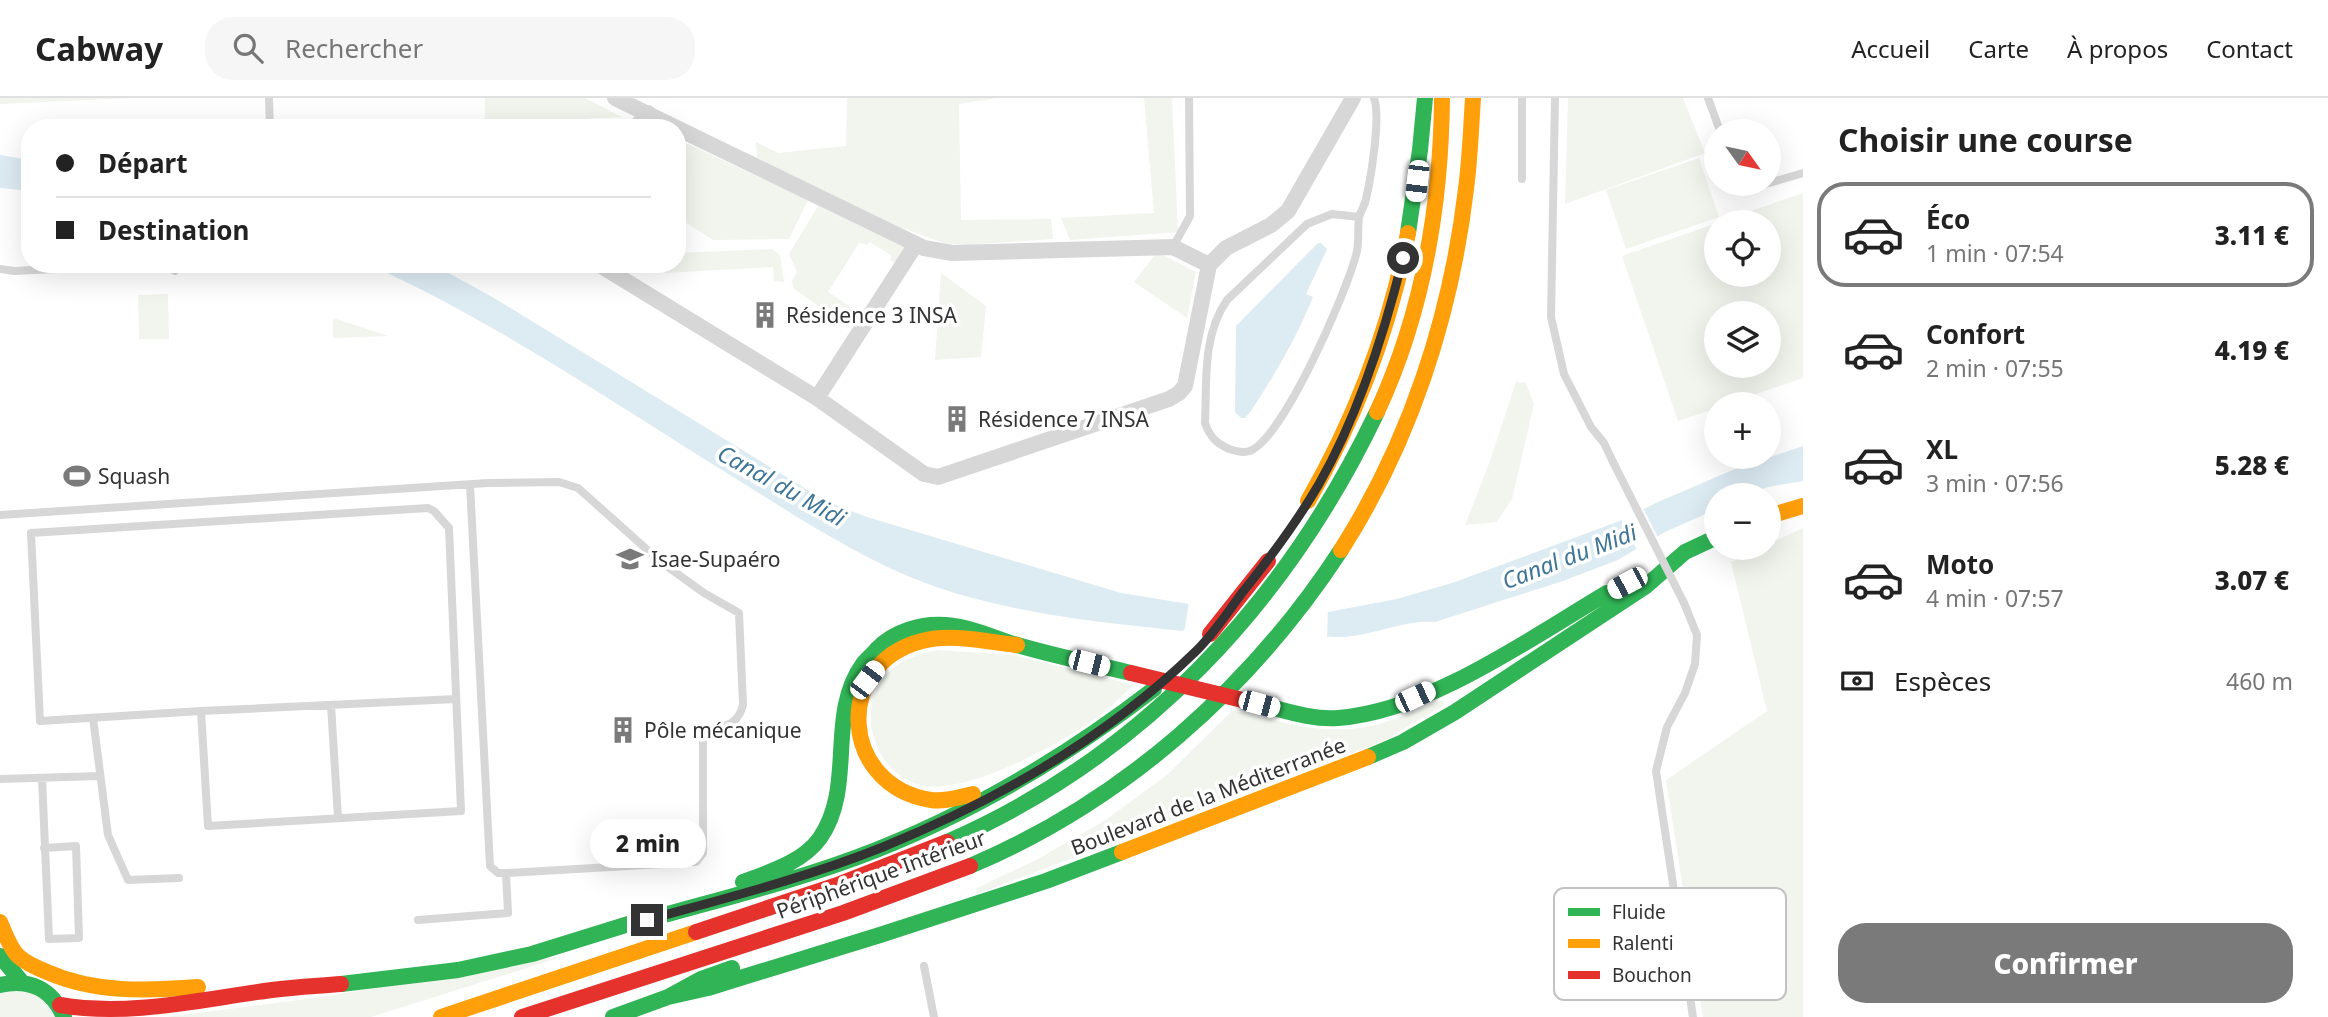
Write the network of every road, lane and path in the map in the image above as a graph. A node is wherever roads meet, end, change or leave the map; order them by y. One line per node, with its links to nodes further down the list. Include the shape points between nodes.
1 (270, 98): 13 (lane)
2 (615, 98): 12 (street)
3 (1189, 98): 23 (lane, via 1190,216)
4 (1353, 98): 24 (street, via 1288,211 1226,248)
5 (1374, 98): 21 (lane, via 1377,117 1366,200)
6 (1424, 98): 33 (main road, via 1415,200 1389,315 1358,402)
7 (1442, 98): 62 (main road, via 1435,208 1421,285 1376,414 1348,471 1280,576 1252,614 1168,700 1084,766 960,836 827,889)
8 (1473, 98): 51 (main road, Périphérique Intérieur, via 1465,209 1429,365 1407,427 1366,513 1296,615 1220,700 1122,783 983,862)
9 (1522, 98): 19 (lane)
10 (1555, 98): 50 (lane, bridge, via 1550,317 1564,374 1604,443 1697,635 1695,664 1667,727 1656,771)
11 (1709, 98): 16 (lane)
12 (648, 113): 14 (street); 15 (street)
13 (270, 119)
14 (643, 119)
15 (660, 119)
16 (1716, 119)
17 (686, 132): 22 (street)
18 (1803, 173): 20 (lane)
19 (1522, 179)
20 (1782, 179)
21 (1359, 217): 21 (lane, via 1332,214 1307,224 1217,315 1210,333 1205,423 1219,444 1236,452 1250,451 1278,422 1308,371 1355,259)
22 (916, 244): 23 (street, via 953,253); 28 (street)
23 (1173, 247): 24 (street)
24 (1209, 265): 28 (street, via 1185,386 1169,400 938,477 923,474)
25 (0, 269): 26 (lane)
26 (21, 271)
27 (613, 273): 28 (street)
28 (817, 398)
29 (470, 485): 32 (lane); 48 (lane, via 490,866); 48 (lane, via 559,482 578,488 661,562 739,613 743,705 735,722 705,735 703,741 700,859)
30 (1803, 506): 31 (main road)
31 (1781, 512)
32 (2, 514)
33 (1299, 515)
34 (1704, 543): 36 (main road, Boulevard de la Méditerranée)
35 (1278, 548): 45 (main road, via 1198,649 1166,679 1128,710)
36 (1685, 552): 37 (main road, bridge, via 1441,685 1360,715 1337,718 1296,713); 60 (main road, Boulevard de la Méditerranée, via 1646,586 1455,712 1374,755 1046,881)
37 (1017, 645): 45 (main road, via 941,639 919,642 880,663 858,702 860,746 882,779 898,790 917,798 951,800); 53 (main road, via 936,625 890,638 870,653 854,676 843,718 839,790 820,838 796,859)
38 (456, 699): 39 (lane); 41 (lane, via 449,528 428,508 31,533 40,721); 46 (lane, via 461,811)
39 (331, 705): 40 (lane); 46 (lane)
40 (201, 711): 41 (lane); 46 (lane, via 208,826)
41 (93, 718): 42 (lane)
42 (100, 776): 43 (lane); 49 (lane, via 108,835 128,880)
43 (42, 778): 44 (lane); 47 (lane)
44 (0, 779)
45 (1012, 783): 53 (main road, via 883,846)
46 (338, 818)
47 (44, 848): 47 (lane, via 50,939 79,938 76,846)
48 (506, 873): 52 (lane, via 508,913)
49 (178, 878)
50 (1674, 888)
51 (910, 890): 60 (main road, via 877,915 701,979); 63 (main road, Périphérique Intérieur)
52 (418, 920)
53 (647, 920): 59 (main road, via 458,970)
54 (0, 922): 59 (main road, via 17,955 92,987 118,991 233,985)
55 (0, 956): 57 (main road)
56 (924, 967): 65 (lane)
57 (21, 981): 58 (main road); 61 (main road, via 44,989)
58 (0, 985)
59 (272, 989): 61 (main road, via 166,1007)
60 (668, 997): 64 (main road)
61 (62, 1011)
62 (441, 1017)
63 (522, 1017)
64 (613, 1017)
65 (934, 1017)

